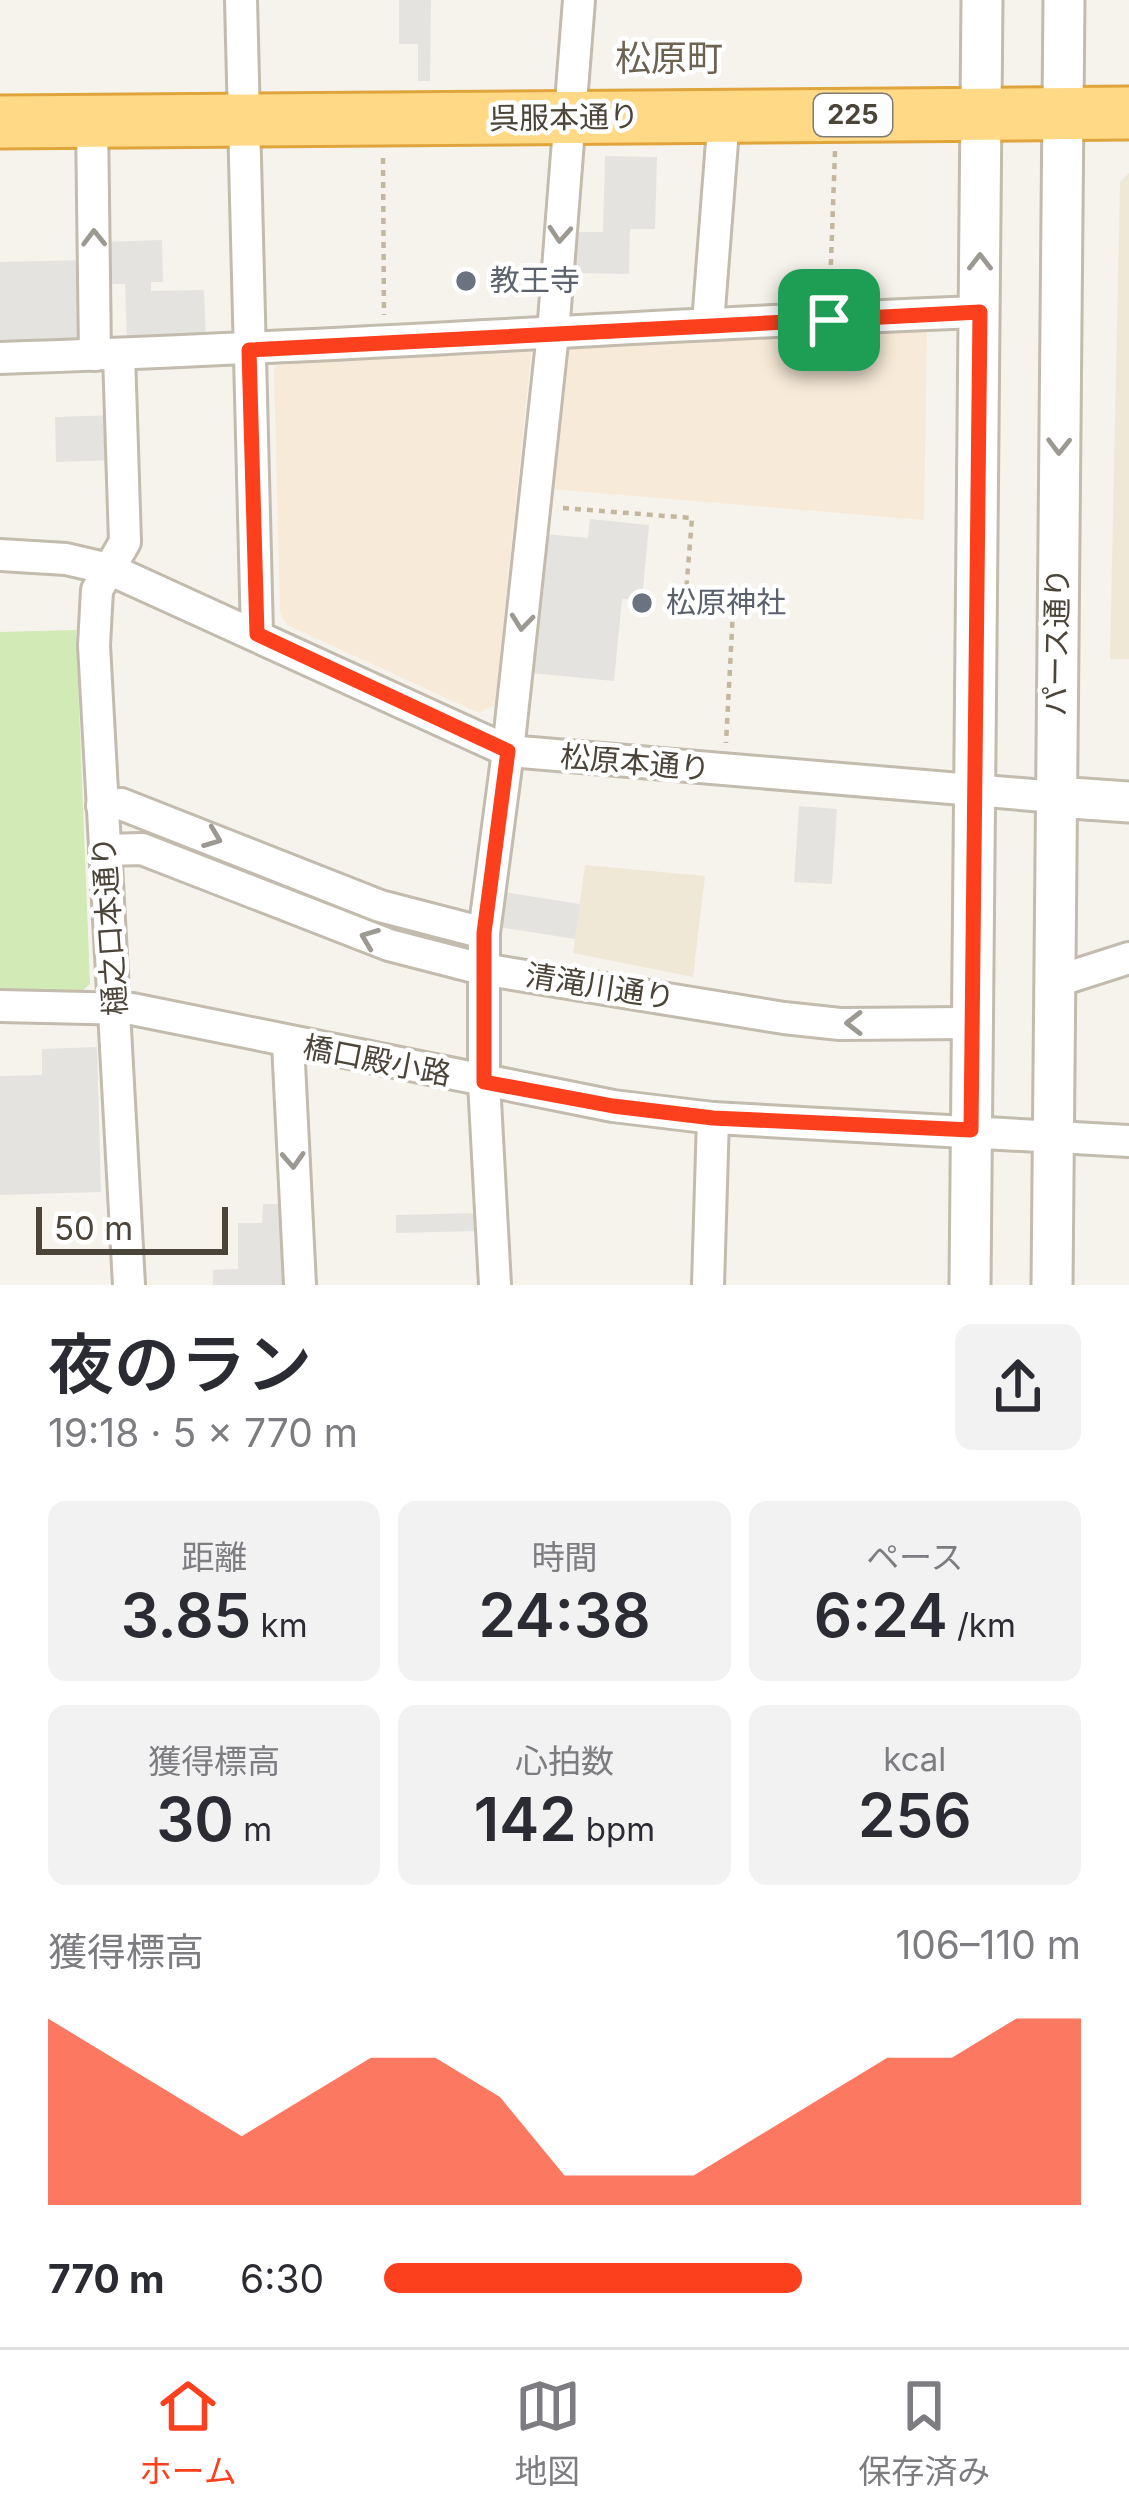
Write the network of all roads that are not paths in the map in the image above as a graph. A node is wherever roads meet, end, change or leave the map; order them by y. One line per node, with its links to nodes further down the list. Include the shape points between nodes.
1 (241, 0): 10 (street)
2 (579, 0): 9 (street)
3 (982, 0): 6 (street)
4 (1064, 0): 7 (street, パース通り)
5 (1129, 113): 7 (highway, 呉服本通り / 225)
6 (981, 114): 7 (highway, 呉服本通り / 225); 8 (highway, 呉服本通り / 225); 13 (street, one-way to 6)
7 (1063, 114): 24 (street, パース通り, one-way to 24)
8 (724, 116): 9 (highway, 呉服本通り / 225); 14 (street)
9 (569, 117): 10 (highway, 呉服本通り / 225); 15 (street, one-way to 15)
10 (241, 119): 11 (highway, 呉服本通り / 225); 16 (street)
11 (92, 121): 12 (highway, 呉服本通り / 225); 17 (street, 樋之口本通り, one-way to 11)
12 (0, 122)
13 (980, 312): 14 (street); 23 (street)
14 (708, 323): 15 (street)
15 (553, 333): 16 (street); 22 (street, one-way to 22)
16 (249, 350): 17 (street); 21 (street)
17 (107, 355): 18 (street); 20 (street, 樋之口本通り, via 125,542)
18 (0, 358)
19 (0, 555): 20 (street, 松原本通り)
20 (109, 569): 21 (street, 松原本通り); 26 (street, 樋之口本通り, via 97,590 94,645)
21 (257, 634): 22 (street, 松原本通り)
22 (508, 751): 23 (street, 松原本通り); 28 (street)
23 (973, 791): 24 (street, 松原本通り); 34 (street)
24 (1056, 797): 25 (street); 31 (street, パース通り)
25 (1129, 802)
26 (102, 806): 27 (street, 樋之口本通り); 28 (street, one-way to 28, via 121,804 380,906)
27 (105, 850): 30 (street, 清滝川通り, one-way to 27, via 389,945 142,849); 33 (street, 樋之口本通り)
28 (484, 933): 30 (street)
29 (1129, 958): 31 (street)
30 (482, 969): 34 (street, 清滝川通り, one-way to 30, via 784,1018); 36 (street)
31 (1054, 982): 39 (street, パース通り)
32 (0, 1006): 33 (street, 橋口殿小路)
33 (115, 1006): 35 (street, 橋口殿小路); 41 (street, 樋之口本通り)
34 (971, 1023): 38 (street)
35 (288, 1042): 36 (street, 橋口殿小路); 42 (street, one-way to 42)
36 (484, 1082): 37 (street, 橋口殿小路); 43 (street)
37 (713, 1118): 38 (street, 橋口殿小路); 44 (street)
38 (971, 1130): 39 (street, 橋口殿小路); 45 (street)
39 (1054, 1136): 40 (street, 橋口殿小路); 46 (street, パース通り)
40 (1129, 1141)
41 (129, 1285)
42 (300, 1285)
43 (495, 1285)
44 (709, 1285)
45 (970, 1285)
46 (1052, 1285)

